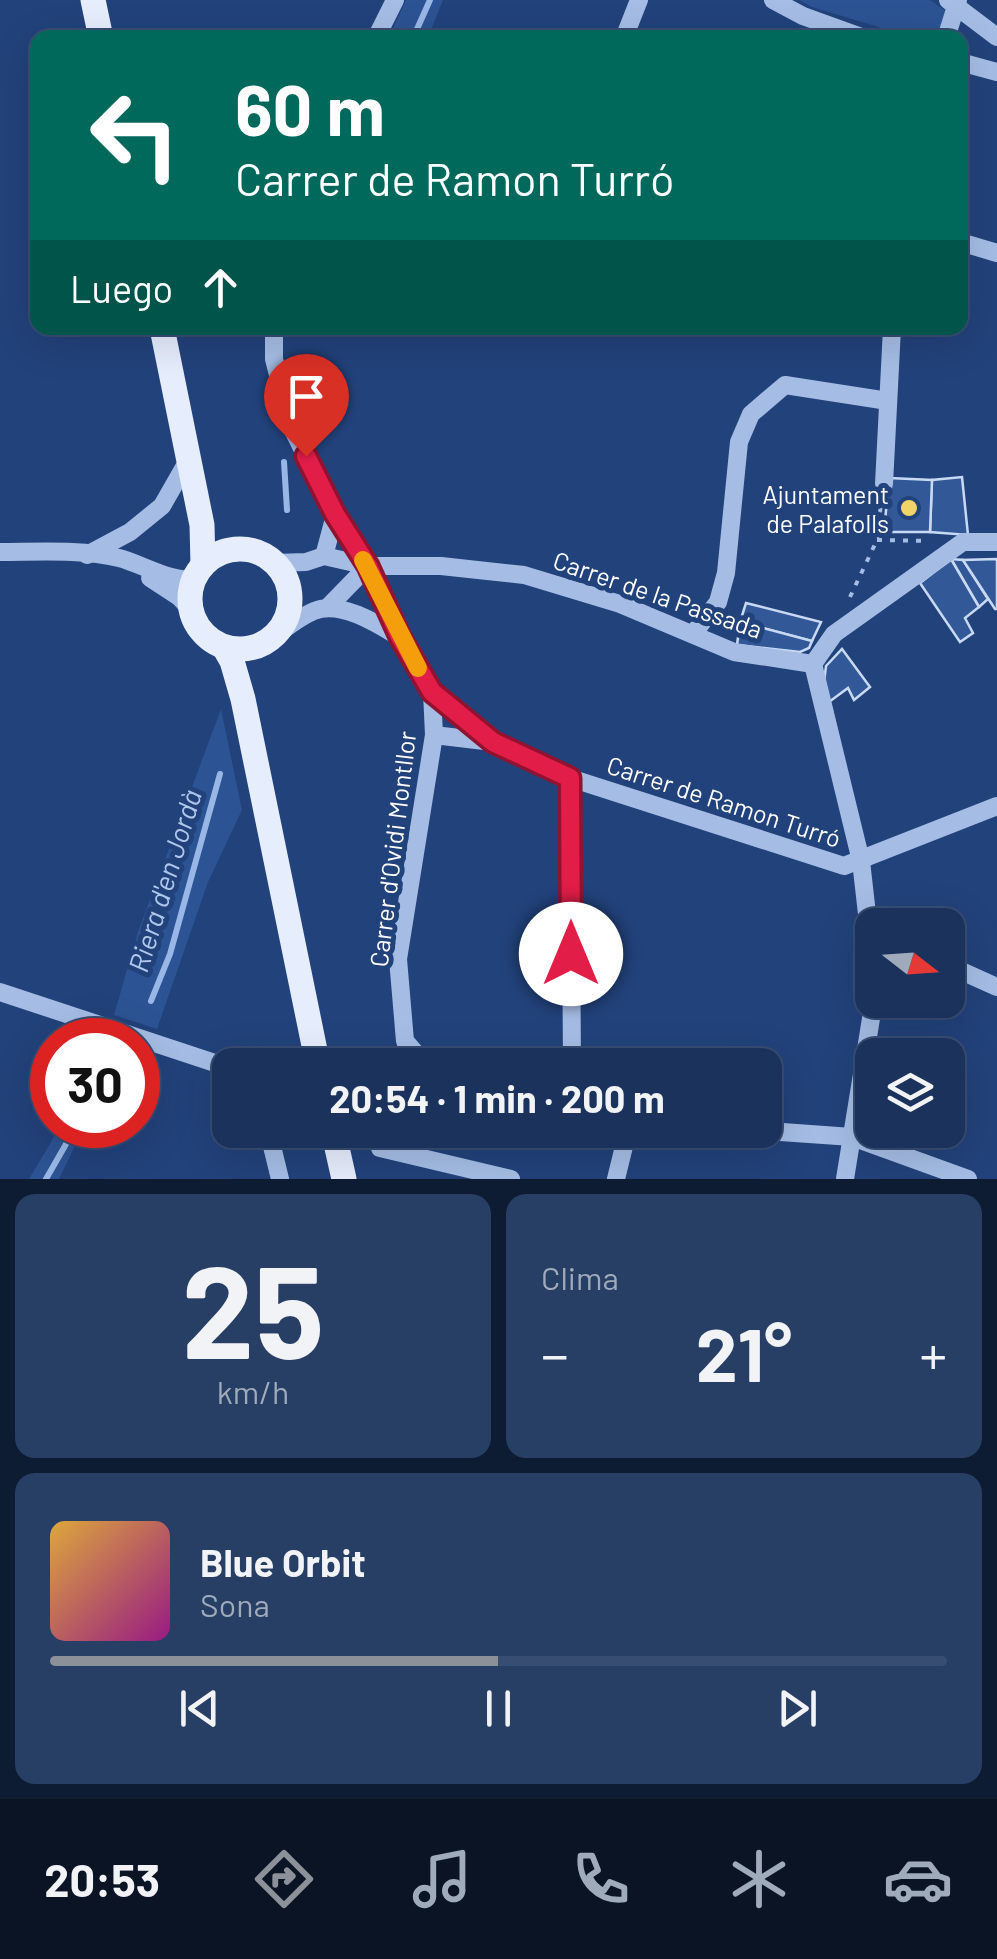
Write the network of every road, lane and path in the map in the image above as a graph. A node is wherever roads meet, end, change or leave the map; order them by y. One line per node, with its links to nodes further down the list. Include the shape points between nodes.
1 (94, 0): 6 (main road)
2 (395, 0): 7 (street)
3 (639, 0): 8 (street)
4 (774, 0): 9 (street)
5 (954, 3): 10 (street); 11 (street)
6 (100, 30)
7 (380, 30)
8 (627, 30)
9 (842, 30)
10 (948, 30)
11 (997, 38)
12 (968, 64): 13 (street)
13 (997, 72)
14 (968, 245): 15 (street)
15 (997, 254)
16 (164, 335): 20 (main road)
17 (274, 335): 23 (street, Carrer de Ramon Turró, via 291,426)
18 (892, 335): 19 (street)
19 (888, 401): 21 (street); 37 (street, via 785,385 751,414 739,442 726,573 718,602)
20 (190, 458): 22 (main road); 30 (street, via 162,506)
21 (884, 484): 24 (path)
22 (196, 490): 27 (main road); 34 (main road)
23 (335, 514): 31 (street); 33 (street, Carrer de Ramon Turró)
24 (877, 540): 25 (path); 38 (path)
25 (963, 542): 26 (street); 38 (street)
26 (997, 542)
27 (231, 550): 32 (main road, via 247,549); 34 (main road)
28 (0, 552): 29 (street)
29 (44, 552): 30 (street); 36 (street, via 134,569)
30 (86, 555): 34 (street, via 116,557 175,579)
31 (324, 556): 32 (street); 33 (street, Carrer de la Passada)
32 (275, 563): 40 (main road, via 290,591 290,608 284,625)
33 (368, 566): 35 (street); 37 (street, Carrer de la Passada, via 524,575); 39 (street, Carrer de Ramon Turró)
34 (199, 571): 36 (main road)
35 (327, 608): 39 (street); 40 (street)
36 (191, 610): 41 (main road, via 197,626)
37 (693, 634): 42 (street, Carrer de la Passada, via 734,652)
38 (834, 634): 42 (street)
39 (400, 637): 43 (street, Carrer de Ramon Turró)
40 (265, 642): 41 (main road); 48 (main road, via 252,696)
41 (224, 647): 48 (main road, via 243,699)
42 (813, 664): 49 (street)
43 (432, 692): 44 (street, Carrer d'Ovidi Montllor); 45 (street, Carrer de Ramon Turró)
44 (434, 735): 45 (street, Carrer de Ramon Turró); 56 (street, Carrer d'Ovidi Montllor, via 398,959 405,1041)
45 (493, 742): 46 (street, Carrer de Ramon Turró)
46 (570, 778): 49 (street, Carrer de Ramon Turró, via 844,866); 57 (street)
47 (997, 806): 49 (street, Carrer de Ramon Turró)
48 (267, 824): 55 (main road)
49 (861, 861): 50 (street)
50 (868, 908)
51 (965, 973): 52 (street)
52 (997, 986)
53 (0, 992): 58 (street)
54 (871, 1018): 60 (street)
55 (315, 1048)
56 (411, 1048)
57 (572, 1048)
58 (212, 1062)
59 (782, 1132): 60 (street)
60 (852, 1137): 69 (street); 70 (street)
61 (272, 1148): 65 (street)
62 (337, 1148): 66 (main road)
63 (380, 1148): 67 (street)
64 (624, 1148): 68 (street)
65 (280, 1179)
66 (344, 1179)
67 (511, 1179)
68 (616, 1179)
69 (845, 1179)
70 (968, 1179)

